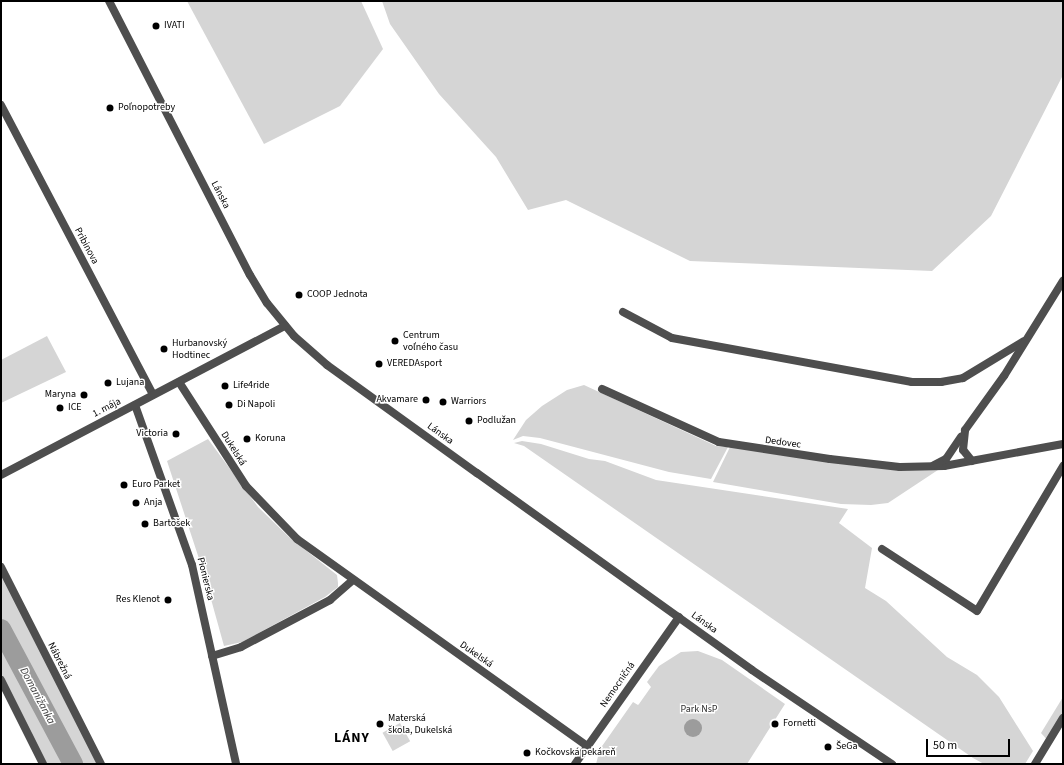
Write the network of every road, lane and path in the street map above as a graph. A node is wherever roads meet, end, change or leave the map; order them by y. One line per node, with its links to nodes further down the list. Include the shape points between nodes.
1 (109, 1): 5 (street, Lánska, via 247,270 267,303)
2 (1, 105): 9 (street, Pribinova)
3 (1063, 281): 6 (street)
4 (623, 312): 6 (street, via 672,338 912,382 941,382 963,378)
5 (286, 326): 7 (street, 1. mája); 20 (street, Lánska, via 305,346 352,383)
6 (1024, 342): 11 (street, via 1004,376)
7 (179, 382): 9 (street, 1. mája); 19 (street, Dukelská, via 261,505 297,539)
8 (602, 389): 15 (street, Dedovec, via 725,443 823,458)
9 (153, 395): 10 (street, 1. mája)
10 (135, 405): 16 (street, 1. mája); 21 (street, Pionierska, via 192,564)
11 (965, 430): 13 (street, via 963,450); 15 (street, via 955,449 946,459)
12 (1063, 444): 13 (street, Dedovec)
13 (972, 461): 15 (street, Dedovec)
14 (1063, 466): 17 (street, via 977,611)
15 (920, 467)
16 (1, 474)
17 (882, 549)
18 (1, 567): 29 (street, Nábrežná)
19 (353, 580): 21 (street, via 330,600 240,647); 26 (street, Dukelská)
20 (679, 617): 26 (street, Nemocničná); 31 (street, Lánska)
21 (212, 656): 30 (street, Pionierska)
22 (1, 680): 28 (street)
23 (1063, 718): 25 (street)
24 (1063, 732): 25 (street)
25 (1049, 742): 32 (street)
26 (587, 746): 27 (street, Nemocničná)
27 (575, 763)
28 (43, 764)
29 (101, 764)
30 (236, 764)
31 (892, 764)
32 (1035, 764)

